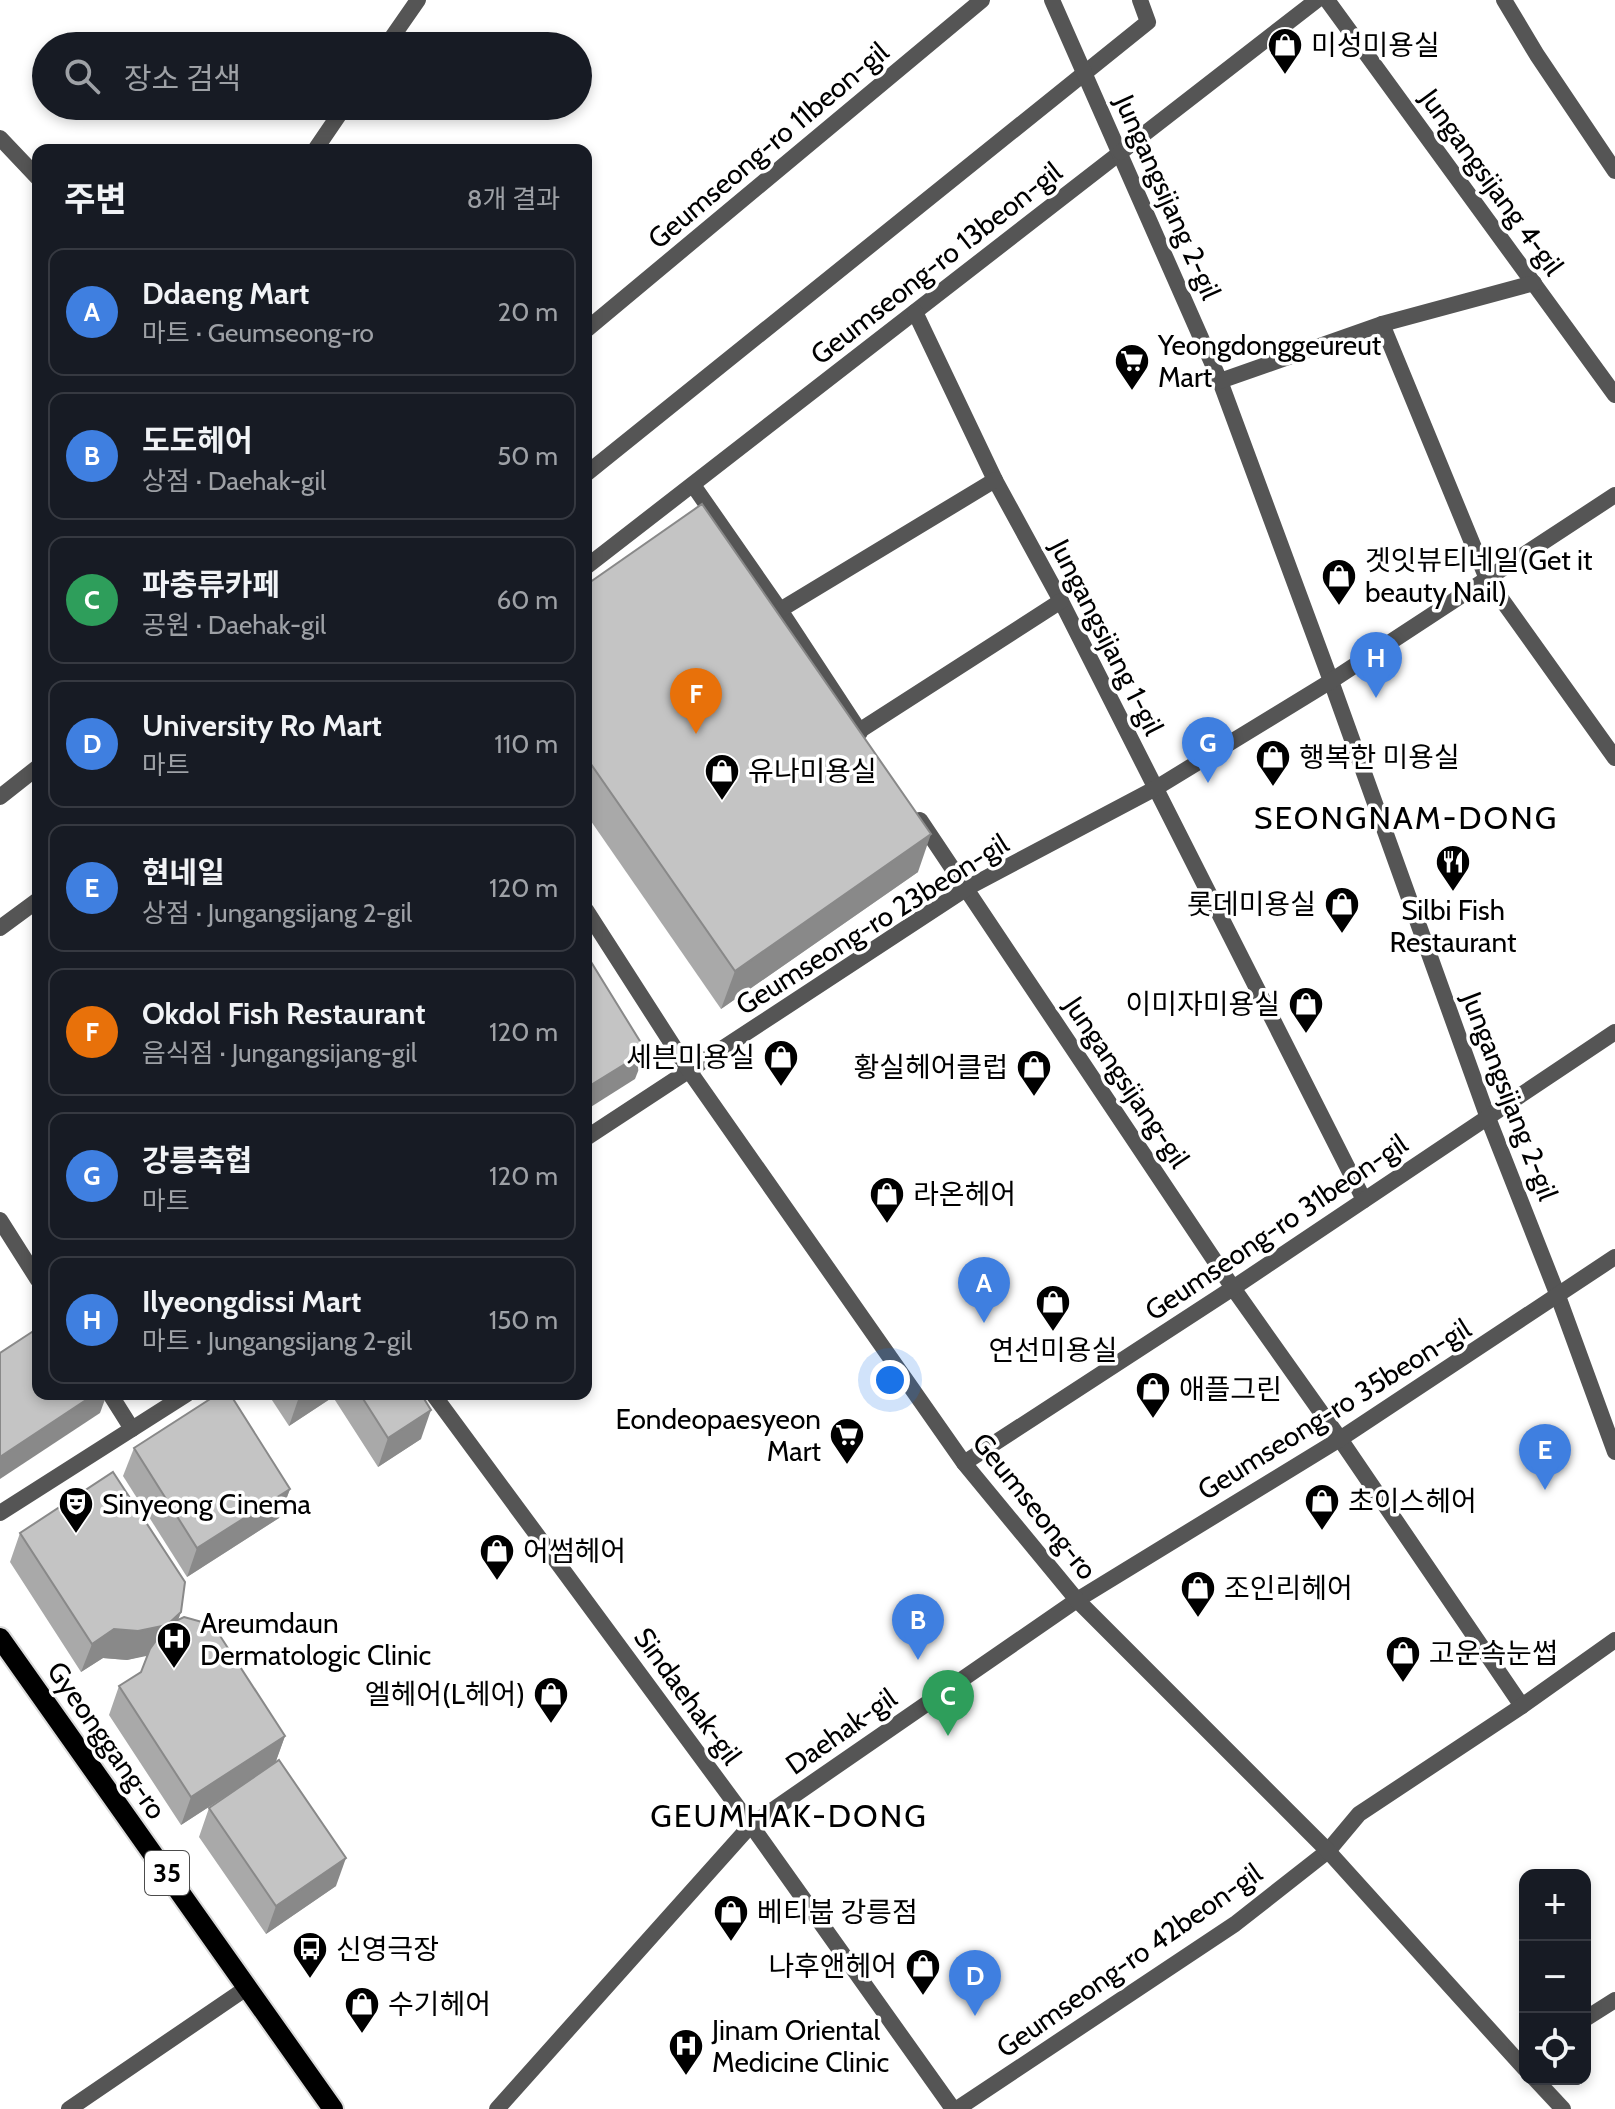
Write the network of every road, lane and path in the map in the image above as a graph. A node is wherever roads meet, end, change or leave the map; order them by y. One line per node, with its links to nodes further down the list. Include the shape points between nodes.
1 (418, 0): 8 (street)
2 (982, 0): 19 (street, Geumseong-ro 11beon-gil)
3 (1052, 0): 9 (street, Jungangsijang 2-gil)
4 (1140, 0): 9 (street, via 1148,22)
5 (1317, 0): 13 (street, Geumseong-ro 13beon-gil)
6 (1327, 0): 16 (street, Jungangsijang 4-gil)
7 (1504, 0): 14 (street)
8 (396, 32)
9 (1085, 72): 13 (street, Jungangsijang 2-gil); 22 (street)
10 (335, 120): 12 (street)
11 (0, 138): 15 (street)
12 (319, 144)
13 (1121, 152): 17 (street, Geumseong-ro 13beon-gil); 20 (street, Jungangsijang 2-gil)
14 (1615, 171)
15 (32, 172)
16 (1534, 283): 18 (street); 21 (street, Jungangsijang 4-gil)
17 (915, 312): 23 (street, Jungangsijang 1-gil); 24 (street, Geumseong-ro 13beon-gil)
18 (1382, 324): 20 (street); 27 (street)
19 (592, 325)
20 (1220, 381): 30 (street, Jungangsijang 2-gil)
21 (1615, 395)
22 (592, 469)
23 (995, 480): 28 (street, Jungangsijang 1-gil); 29 (street)
24 (693, 485): 26 (street, Geumseong-ro 13beon-gil); 29 (street)
25 (1615, 495): 27 (street, Geumseong-ro 23beon-gil)
26 (592, 562)
27 (1487, 579): 30 (street, Geumseong-ro 23beon-gil); 31 (street)
28 (1061, 601): 29 (street, via 864,738); 33 (street, Jungangsijang 1-gil)
29 (780, 610)
30 (1331, 681): 33 (street, Geumseong-ro 23beon-gil); 42 (street, Jungangsijang 2-gil)
31 (1615, 758)
32 (32, 772): 34 (street)
33 (1156, 788): 36 (street, Geumseong-ro 23beon-gil); 44 (street, Jungangsijang 1-gil)
34 (0, 797)
35 (913, 810): 36 (street, Jungangsijang-gil)
36 (967, 888): 41 (street, Geumseong-ro 23beon-gil); 48 (street, Jungangsijang-gil)
37 (32, 904): 39 (street)
38 (592, 919): 41 (street, Geumseong-ro)
39 (0, 928)
40 (1615, 1032): 42 (street, Geumseong-ro 31beon-gil)
41 (690, 1072): 43 (street, Geumseong-ro 23beon-gil); 56 (street, Geumseong-ro)
42 (1488, 1118): 44 (street, Geumseong-ro 31beon-gil); 49 (street, Jungangsijang 2-gil)
43 (592, 1134)
44 (1364, 1200): 48 (street, Geumseong-ro 31beon-gil)
45 (0, 1220): 47 (street)
46 (1615, 1257): 49 (street, Geumseong-ro 35beon-gil)
47 (32, 1271)
48 (1233, 1288): 54 (street, Jungangsijang-gil); 56 (street, Geumseong-ro 31beon-gil)
49 (1558, 1296): 54 (street, Geumseong-ro 35beon-gil); 55 (street, Jungangsijang 2-gil)
50 (114, 1400): 53 (street)
51 (178, 1400): 53 (street)
52 (437, 1400): 62 (street, Sindaehak-gil)
53 (132, 1429): 57 (street)
54 (1340, 1439): 58 (street, Geumseong-ro 35beon-gil); 61 (street, Jungangsijang-gil)
55 (1615, 1452)
56 (964, 1463): 58 (street, Geumseong-ro)
57 (0, 1513)
58 (1077, 1600): 62 (street, Daehak-gil); 63 (street, Geumseong-ro)
59 (0, 1638): 64 (main road, Gyeonggang-ro / 35)
60 (1615, 1640): 61 (street, Geumseong-ro 42beon-gil)
61 (1522, 1706): 63 (street, Geumseong-ro 42beon-gil, via 1359,1814)
62 (751, 1825): 71 (street, Daehak-gil); 72 (street, Sindaehak-gil)
63 (1328, 1851): 67 (street, Geumseong-ro); 72 (street, Geumseong-ro 42beon-gil, via 1235,1924)
64 (248, 1987): 69 (street); 70 (main road, Gyeonggang-ro / 35)
65 (1615, 2000): 66 (street)
66 (1591, 2015)
67 (1519, 2059)
68 (1541, 2085): 73 (street)
69 (69, 2109)
70 (333, 2109)
71 (497, 2109)
72 (955, 2109)
73 (1563, 2109)

